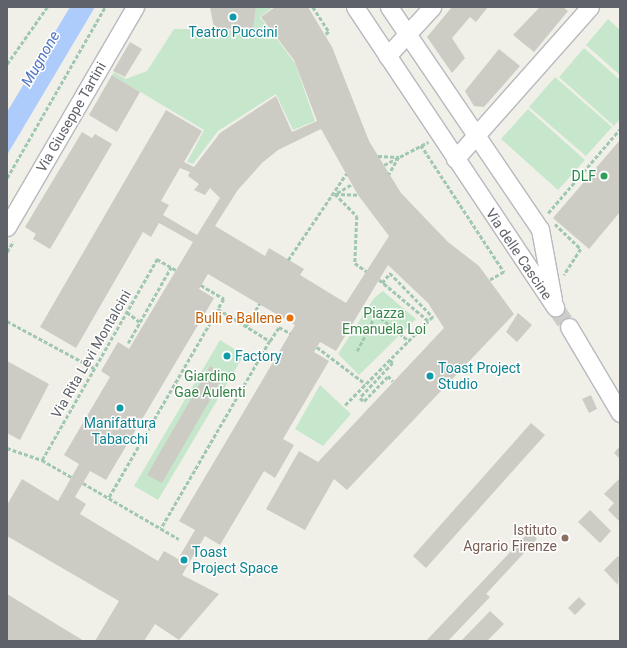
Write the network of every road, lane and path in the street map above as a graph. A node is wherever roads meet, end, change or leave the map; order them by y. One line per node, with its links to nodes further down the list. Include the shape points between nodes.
1 (47, 7): 12 (path)
2 (105, 7): 23 (path)
3 (135, 7): 27 (street, Via Giuseppe Tartini)
4 (312, 7): 10 (path, via 329,32)
5 (355, 7): 11 (street, Via delle Cascine)
6 (389, 7): 9 (street, Via delle Cascine)
7 (432, 7): 9 (street)
8 (590, 7): 14 (street)
9 (407, 34): 11 (street); 14 (street, Via delle Cascine)
10 (325, 35)
11 (387, 56): 19 (street, Via delle Cascine)
12 (7, 64)
13 (620, 129): 34 (path, via 547,216 581,249)
14 (477, 135): 19 (street); 19 (street, Via delle Cascine, via 544,235 555,307)
15 (430, 140): 16 (path)
16 (421, 145): 18 (path); 33 (path, via 504,272)
17 (378, 156): 18 (path)
18 (399, 156): 20 (path); 22 (path)
19 (455, 159)
20 (384, 165)
21 (346, 174): 25 (path)
22 (389, 174)
23 (7, 178)
24 (352, 184): 25 (path)
25 (335, 194): 26 (path); 28 (path); 31 (path, via 357,216 356,263)
26 (358, 195)
27 (7, 227)
28 (288, 260)
29 (172, 268): 30 (path); 39 (path, Via Rita Levi Montalcini, via 157,259); 42 (path)
30 (176, 270)
31 (366, 271)
32 (379, 280): 35 (path)
33 (490, 280)
34 (560, 282)
35 (382, 283): 41 (path); 41 (path, via 390,273 433,317)
36 (201, 285): 38 (path, via 224,299)
37 (259, 304): 43 (path)
38 (218, 309): 43 (path); 61 (path)
39 (127, 312): 42 (path); 52 (path, Via Rita Levi Montalcini)
40 (7, 321): 52 (path)
41 (428, 321): 47 (path)
42 (140, 322): 48 (path)
43 (246, 326): 46 (path)
44 (569, 327): 56 (street)
45 (290, 334): 46 (path, via 278,327)
46 (270, 341): 62 (path)
47 (409, 341): 50 (path, via 376,314); 51 (path)
48 (128, 343)
49 (317, 347): 54 (path)
50 (357, 351)
51 (390, 360): 53 (path, via 393,363 360,398 364,401 388,376); 54 (path)
52 (94, 368): 58 (path, Via Rita Levi Montalcini)
53 (393, 381)
54 (366, 384): 55 (path)
55 (345, 405)
56 (618, 410)
57 (7, 448): 58 (path)
58 (42, 460): 59 (path)
59 (72, 477)
60 (83, 483): 61 (path)
61 (109, 497): 62 (path)
62 (161, 528): 63 (path)
63 (179, 539)

